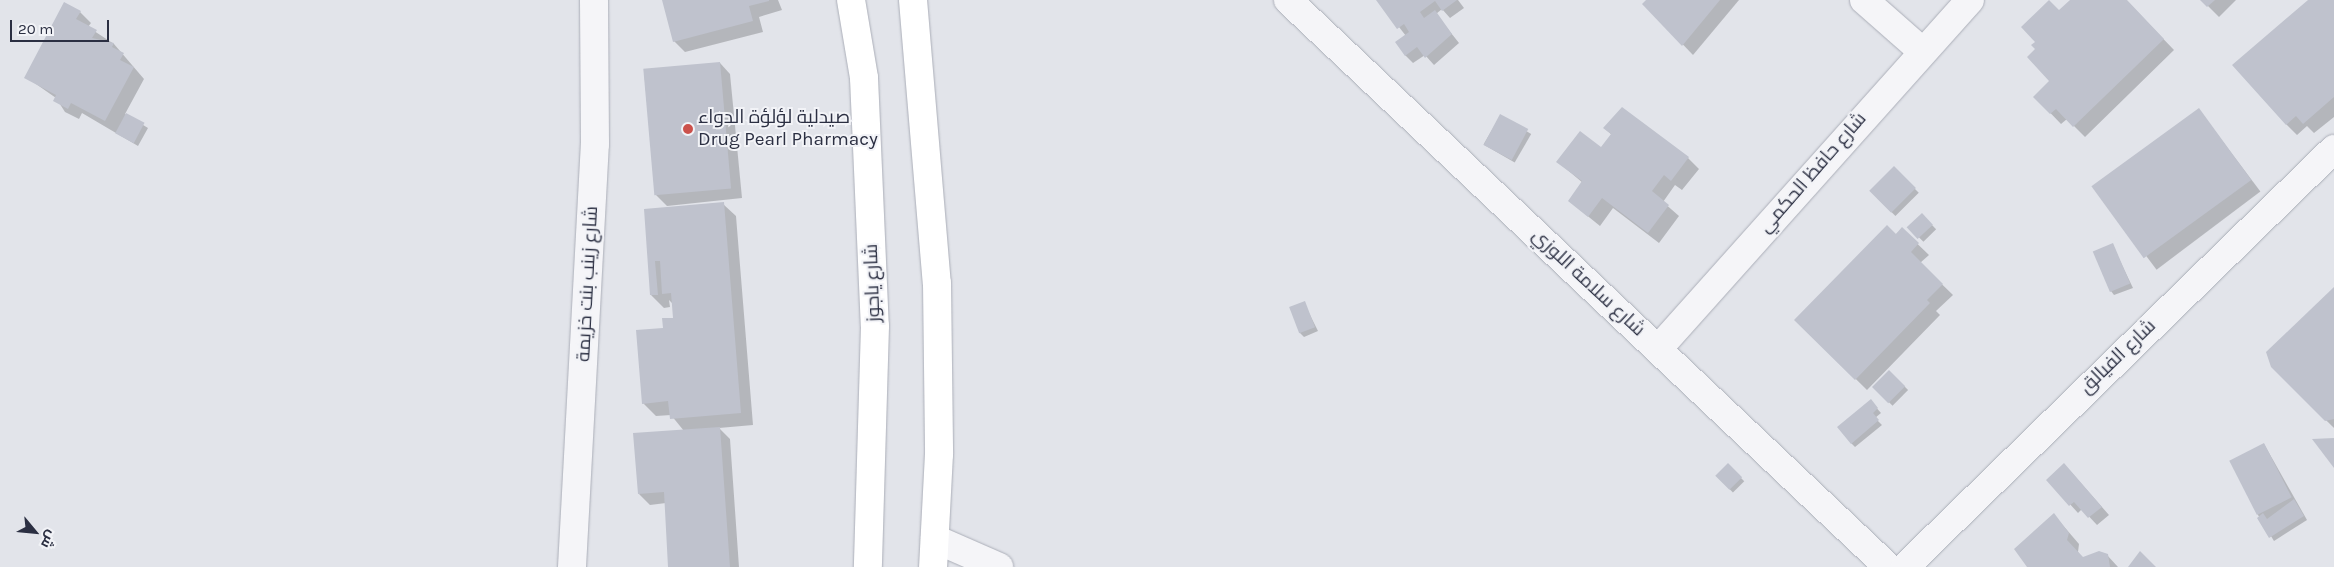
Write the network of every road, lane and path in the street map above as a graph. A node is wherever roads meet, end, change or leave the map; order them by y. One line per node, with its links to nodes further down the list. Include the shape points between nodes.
1 (594, 0): 11 (street, شارع زينب بنت خزيمة, via 595,144)
2 (851, 0): 12 (main road, شارع ياجوز, via 864,78 875,326)
3 (914, 0): 10 (main road, via 937,283 939,454)
4 (1288, 0): 9 (street, شارع سلامة اللوزي)
5 (1864, 0): 7 (street)
6 (1970, 0): 7 (street, شارع حافظ الحكمي)
7 (1921, 50): 9 (street, شارع حافظ الحكمي)
8 (2334, 150): 16 (street, شارع الفيالق)
9 (1658, 349): 15 (street, شارع سلامة اللوزي)
10 (935, 539): 13 (main road); 14 (street)
11 (572, 567)
12 (868, 567)
13 (933, 567)
14 (1000, 567)
15 (1888, 567)
16 (1905, 567)

